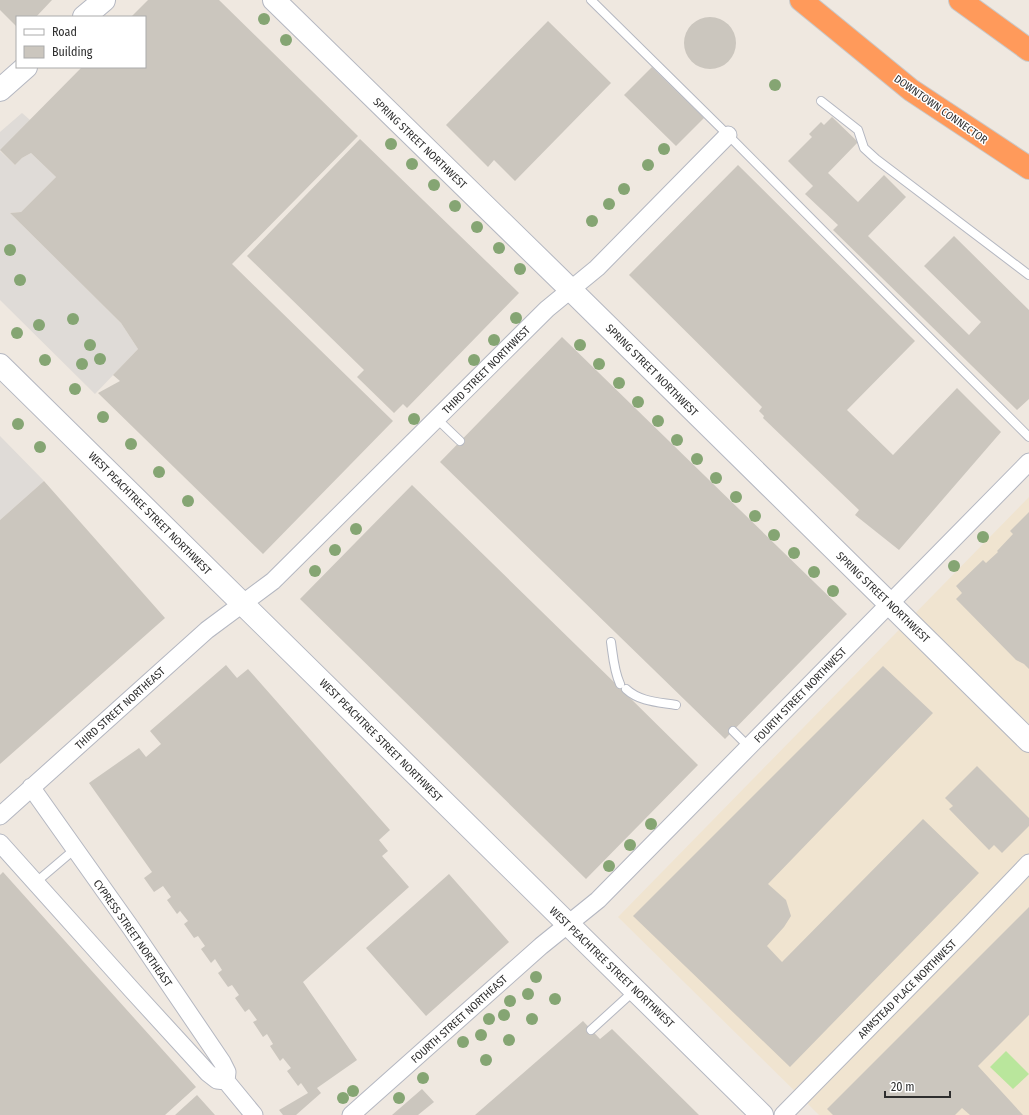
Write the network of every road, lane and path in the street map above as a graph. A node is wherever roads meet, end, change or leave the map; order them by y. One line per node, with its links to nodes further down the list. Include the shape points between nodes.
1 (104, 0): 6 (main road)
2 (274, 0): 14 (main road, SPRING STREET NORTHWEST)
3 (591, 0): 11 (lane)
4 (801, 0): 12 (highway, DOWNTOWN CONNECTOR, via 911,90)
5 (960, 0): 7 (highway)
6 (85, 16)
7 (1029, 50)
8 (25, 68): 9 (main road)
9 (0, 90)
10 (821, 101): 13 (lane, via 858,130 864,148 876,159)
11 (728, 135): 14 (street, THIRD STREET NORTHWEST, via 597,268); 17 (lane)
12 (1029, 168)
13 (1029, 275)
14 (570, 290): 16 (street, THIRD STREET NORTHWEST, via 547,308); 21 (main road, SPRING STREET NORTHWEST)
15 (0, 366): 20 (main road, WEST PEACHTREE STREET NORTHWEST)
16 (437, 419): 18 (lane); 20 (street, THIRD STREET NORTHWEST, via 273,581)
17 (1029, 437)
18 (460, 441)
19 (1029, 462): 21 (street, FOURTH STREET NORTHWEST)
20 (242, 604): 27 (street, THIRD STREET NORTHEAST, via 207,630); 33 (main road, WEST PEACHTREE STREET NORTHWEST)
21 (890, 604): 25 (main road, SPRING STREET NORTHWEST); 26 (street, FOURTH STREET NORTHWEST)
22 (611, 642): 23 (lane, via 615,670 623,687 643,700)
23 (676, 706)
24 (733, 731): 26 (lane)
25 (1029, 741)
26 (749, 747): 33 (street, FOURTH STREET NORTHWEST, via 598,900)
27 (32, 787): 28 (street, THIRD STREET NORTHEAST); 30 (street, CYPRESS STREET NORTHEAST)
28 (0, 816)
29 (0, 843): 32 (street, CYPRESS STREET NORTHEAST)
30 (75, 849): 32 (lane); 36 (street, CYPRESS STREET NORTHEAST, via 222,1062 227,1072)
31 (1029, 863): 40 (street, ARMSTEAD PLACE NORTHWEST)
32 (35, 883): 36 (street, CYPRESS STREET NORTHEAST, via 208,1073 217,1080)
33 (568, 924): 34 (main road, WEST PEACHTREE STREET NORTHWEST); 38 (street, FOURTH STREET NORTHEAST)
34 (635, 990): 35 (lane); 39 (main road, WEST PEACHTREE STREET NORTHWEST)
35 (591, 1030)
36 (226, 1081): 37 (street, CYPRESS STREET NORTHEAST)
37 (254, 1115)
38 (351, 1115)
39 (762, 1115)
40 (783, 1115)

